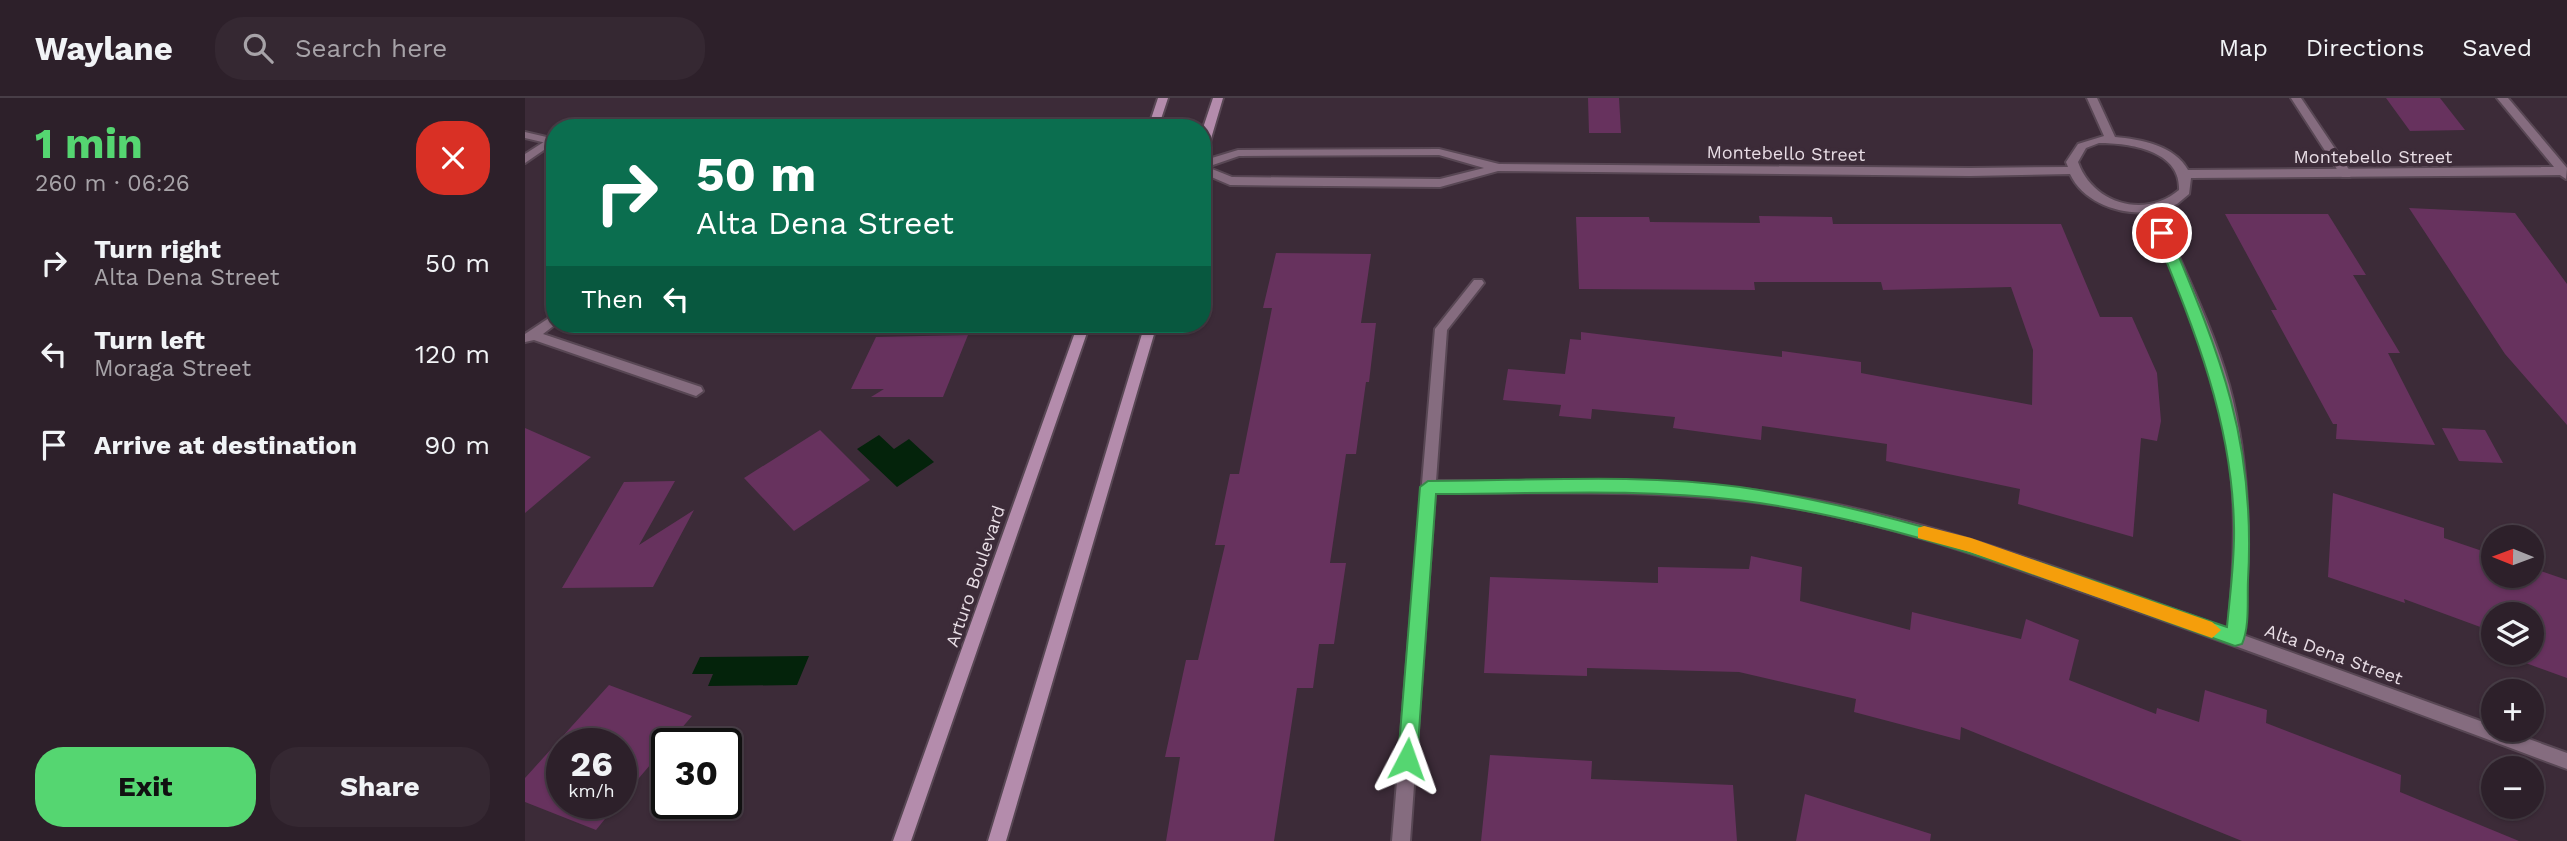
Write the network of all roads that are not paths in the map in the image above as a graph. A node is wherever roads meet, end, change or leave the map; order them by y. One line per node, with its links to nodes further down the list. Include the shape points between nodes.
1 (1163, 98): 6 (street)
2 (1218, 98): 7 (street)
3 (2092, 98): 9 (street)
4 (2296, 98): 19 (street)
5 (2502, 98): 17 (street)
6 (1156, 119)
7 (1211, 120)
8 (525, 135): 10 (street)
9 (2111, 139): 15 (street, via 2082,146 2074,153); 18 (street, via 2158,150)
10 (546, 140)
11 (546, 145): 12 (street)
12 (525, 159)
13 (1211, 164): 14 (street, Montebello Street, via 1238,153 1439,152)
14 (1499, 168): 15 (street, Montebello Street); 16 (street, Montebello Street, via 1440,183 1230,181)
15 (2073, 170): 20 (street, via 2083,185 2101,198 2131,208)
16 (1211, 172)
17 (2565, 173): 19 (street, Montebello Street)
18 (2183, 174): 19 (street, Montebello Street); 20 (street, via 2186,185 2178,200)
19 (2346, 174)
20 (2153, 209): 28 (street, via 2207,342 2227,407 2243,527)
21 (1478, 283): 27 (street, via 1441,330)
22 (546, 325): 25 (street)
23 (1081, 333): 30 (street, Arturo Boulevard)
24 (1148, 333): 31 (street)
25 (528, 338): 26 (street)
26 (696, 391)
27 (1428, 487): 28 (street, Alta Dena Street, via 1662,488 1738,494 1842,512 1971,545); 32 (street)
28 (2235, 638): 29 (street, Alta Dena Street)
29 (2567, 761)
30 (902, 841)
31 (997, 841)
32 (1401, 841)

